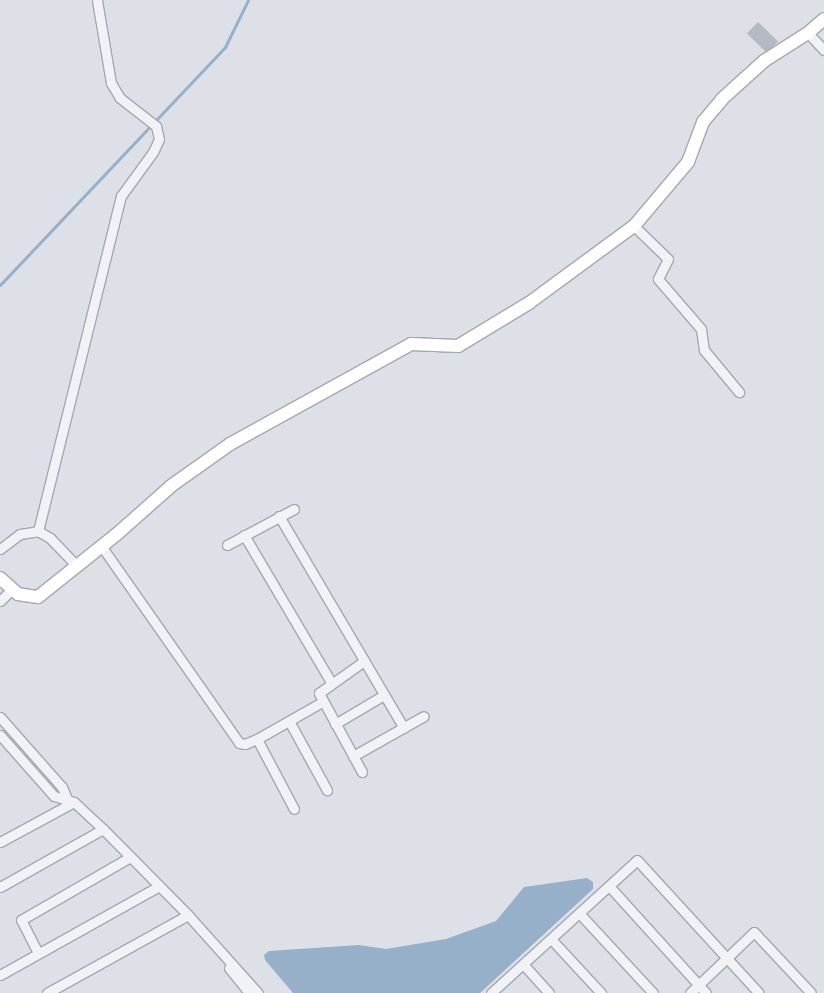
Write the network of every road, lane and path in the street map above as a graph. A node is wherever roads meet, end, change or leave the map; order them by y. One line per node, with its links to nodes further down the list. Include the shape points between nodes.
1 (96, 0): 9 (street, via 111,83 120,98 156,126 159,139 121,196)
2 (824, 19): 3 (street)
3 (808, 34): 4 (street); 5 (street, via 774,53 722,99 703,122 688,162)
4 (824, 50)
5 (634, 226): 6 (street, via 668,259 658,279 701,329 704,350); 12 (street, via 529,303 476,337 458,346 411,344 230,444 171,486)
6 (740, 392)
7 (294, 509): 8 (street)
8 (279, 516): 10 (street); 17 (street)
9 (38, 532): 13 (street, via 20,534); 14 (street, via 50,538)
10 (244, 535): 11 (street); 18 (street)
11 (227, 545)
12 (102, 547): 14 (street); 27 (street, via 238,742 245,744)
13 (0, 549)
14 (77, 566): 15 (street, via 38,597 25,597)
15 (4, 583): 16 (street)
16 (0, 601)
17 (364, 661): 18 (street); 19 (street)
18 (332, 682): 20 (street, via 320,691)
19 (384, 695): 24 (street); 25 (street)
20 (322, 702): 23 (street); 24 (street)
21 (424, 716): 25 (street)
22 (0, 717): 31 (street)
23 (289, 721): 27 (street); 30 (street)
24 (335, 724): 28 (street)
25 (404, 728): 28 (street)
26 (0, 735): 31 (street, via 54,796)
27 (256, 739): 32 (street)
28 (353, 756): 29 (street)
29 (362, 772)
30 (327, 790)
31 (70, 800): 33 (street); 34 (street)
32 (294, 809)
33 (103, 829): 35 (street); 38 (street)
34 (0, 842)
35 (130, 857): 36 (street); 43 (street, via 22,920)
36 (159, 886): 40 (street); 43 (street)
37 (608, 886): 39 (street); 44 (street, via 636,860); 47 (street)
38 (0, 887)
39 (579, 913): 41 (street); 54 (street)
40 (188, 914): 42 (street); 49 (street)
41 (551, 939): 45 (street); 53 (street)
42 (208, 940): 50 (street); 51 (street)
43 (38, 953): 46 (street)
44 (726, 958): 47 (street); 57 (street); 58 (street, via 754,932)
45 (523, 964): 48 (street); 52 (street)
46 (0, 975)
47 (698, 985): 55 (street); 56 (street)
48 (495, 992)
49 (47, 993)
50 (249, 993)
51 (258, 993)
52 (549, 993)
53 (601, 993)
54 (653, 993)
55 (690, 993)
56 (706, 993)
57 (759, 993)
58 (811, 993)

